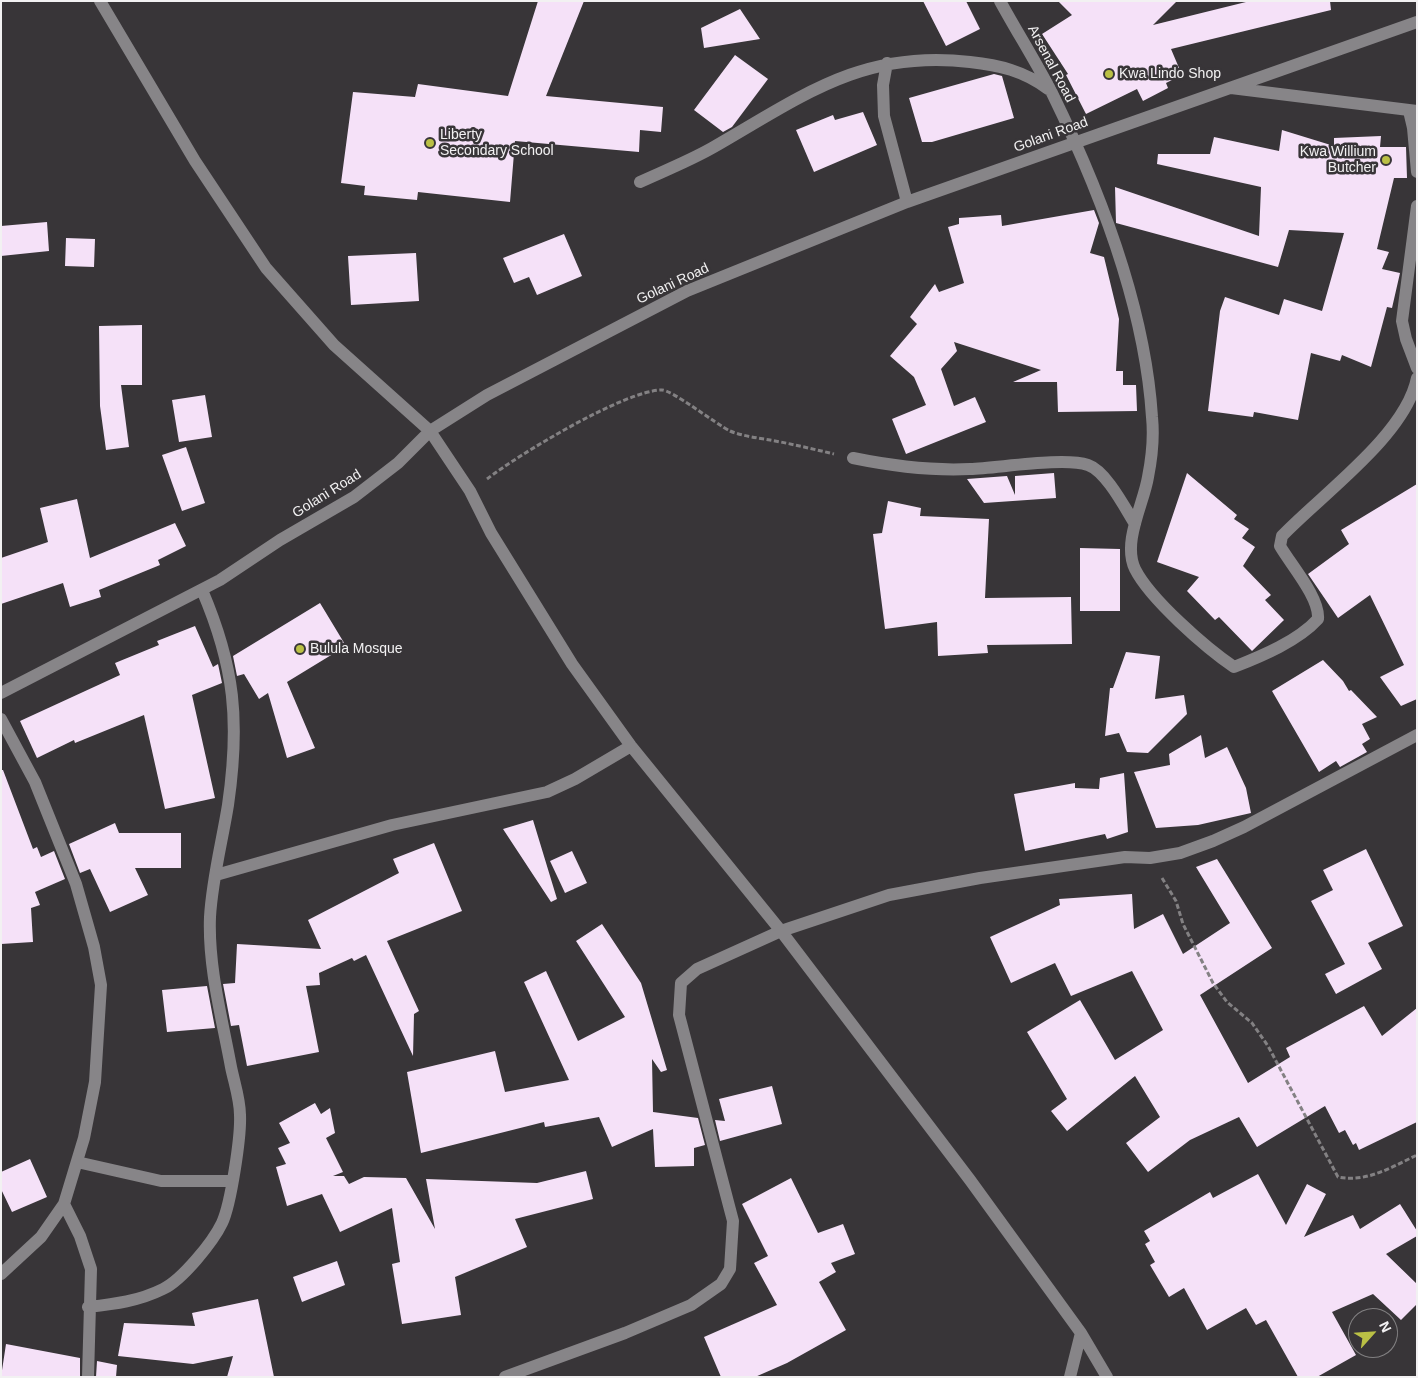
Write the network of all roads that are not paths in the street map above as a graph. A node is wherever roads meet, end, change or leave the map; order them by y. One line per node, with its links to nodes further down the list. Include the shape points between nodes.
1 (100, 1): 15 (street, via 194,161 266,268 334,345)
2 (1000, 1): 6 (street, Arsenal Road)
3 (1417, 22): 5 (street, Golani Road)
4 (887, 63): 6 (street, via 937,59 996,64 1027,76); 10 (street, via 839,78 711,148); 11 (street, via 883,84 884,116)
5 (1228, 88): 7 (street); 8 (street, Golani Road)
6 (1052, 92): 8 (street, Arsenal Road)
7 (1413, 111): 9 (street)
8 (1074, 142): 11 (street, Golani Road); 17 (street, Arsenal Road, via 1097,195 1121,265 1138,322 1147,372 1152,448 1148,478)
9 (1417, 172)
10 (640, 182)
11 (907, 202): 15 (street, Golani Road, via 687,291 487,394)
12 (1417, 206): 13 (street, via 1402,321)
13 (1417, 368)
14 (1417, 378): 17 (street, Arsenal Road, via 1408,403 1390,429 1282,536 1280,546 1319,610 1318,618 1311,626 1278,646 1234,666 1218,656 1150,590 1135,568 1131,555)
15 (430, 431): 18 (street, Golani Road, via 398,463 354,497); 22 (street, via 470,491 572,664)
16 (853, 458): 17 (street, via 894,466 948,470 1061,462 1090,465 1111,484)
17 (1135, 524)
18 (202, 590): 19 (street, Golani Road); 23 (street, via 230,671 235,708 234,752)
19 (1, 693)
20 (1, 719): 25 (street, via 35,782 76,884 101,985 96,1082)
21 (1417, 735): 24 (street, via 1213,841 1180,853 934,886 848,908)
22 (631, 746): 23 (street, via 548,792 392,825); 24 (street)
23 (216, 875): 26 (street, via 210,918 213,967 240,1115)
24 (781, 931): 30 (street, via 1010,1234); 32 (street, via 698,969 681,983 679,1015 733,1221 730,1269 721,1284 691,1305 625,1334)
25 (78, 1162): 26 (street, via 161,1181); 27 (street)
26 (232, 1181): 29 (street, via 222,1223 185,1272 165,1289 128,1303)
27 (64, 1204): 28 (street, via 40,1237); 29 (street, via 87,1255 90,1269)
28 (1, 1274)
29 (88, 1307): 31 (street)
30 (1080, 1333): 33 (street); 34 (street)
31 (88, 1377)
32 (505, 1377)
33 (1070, 1377)
34 (1107, 1377)

